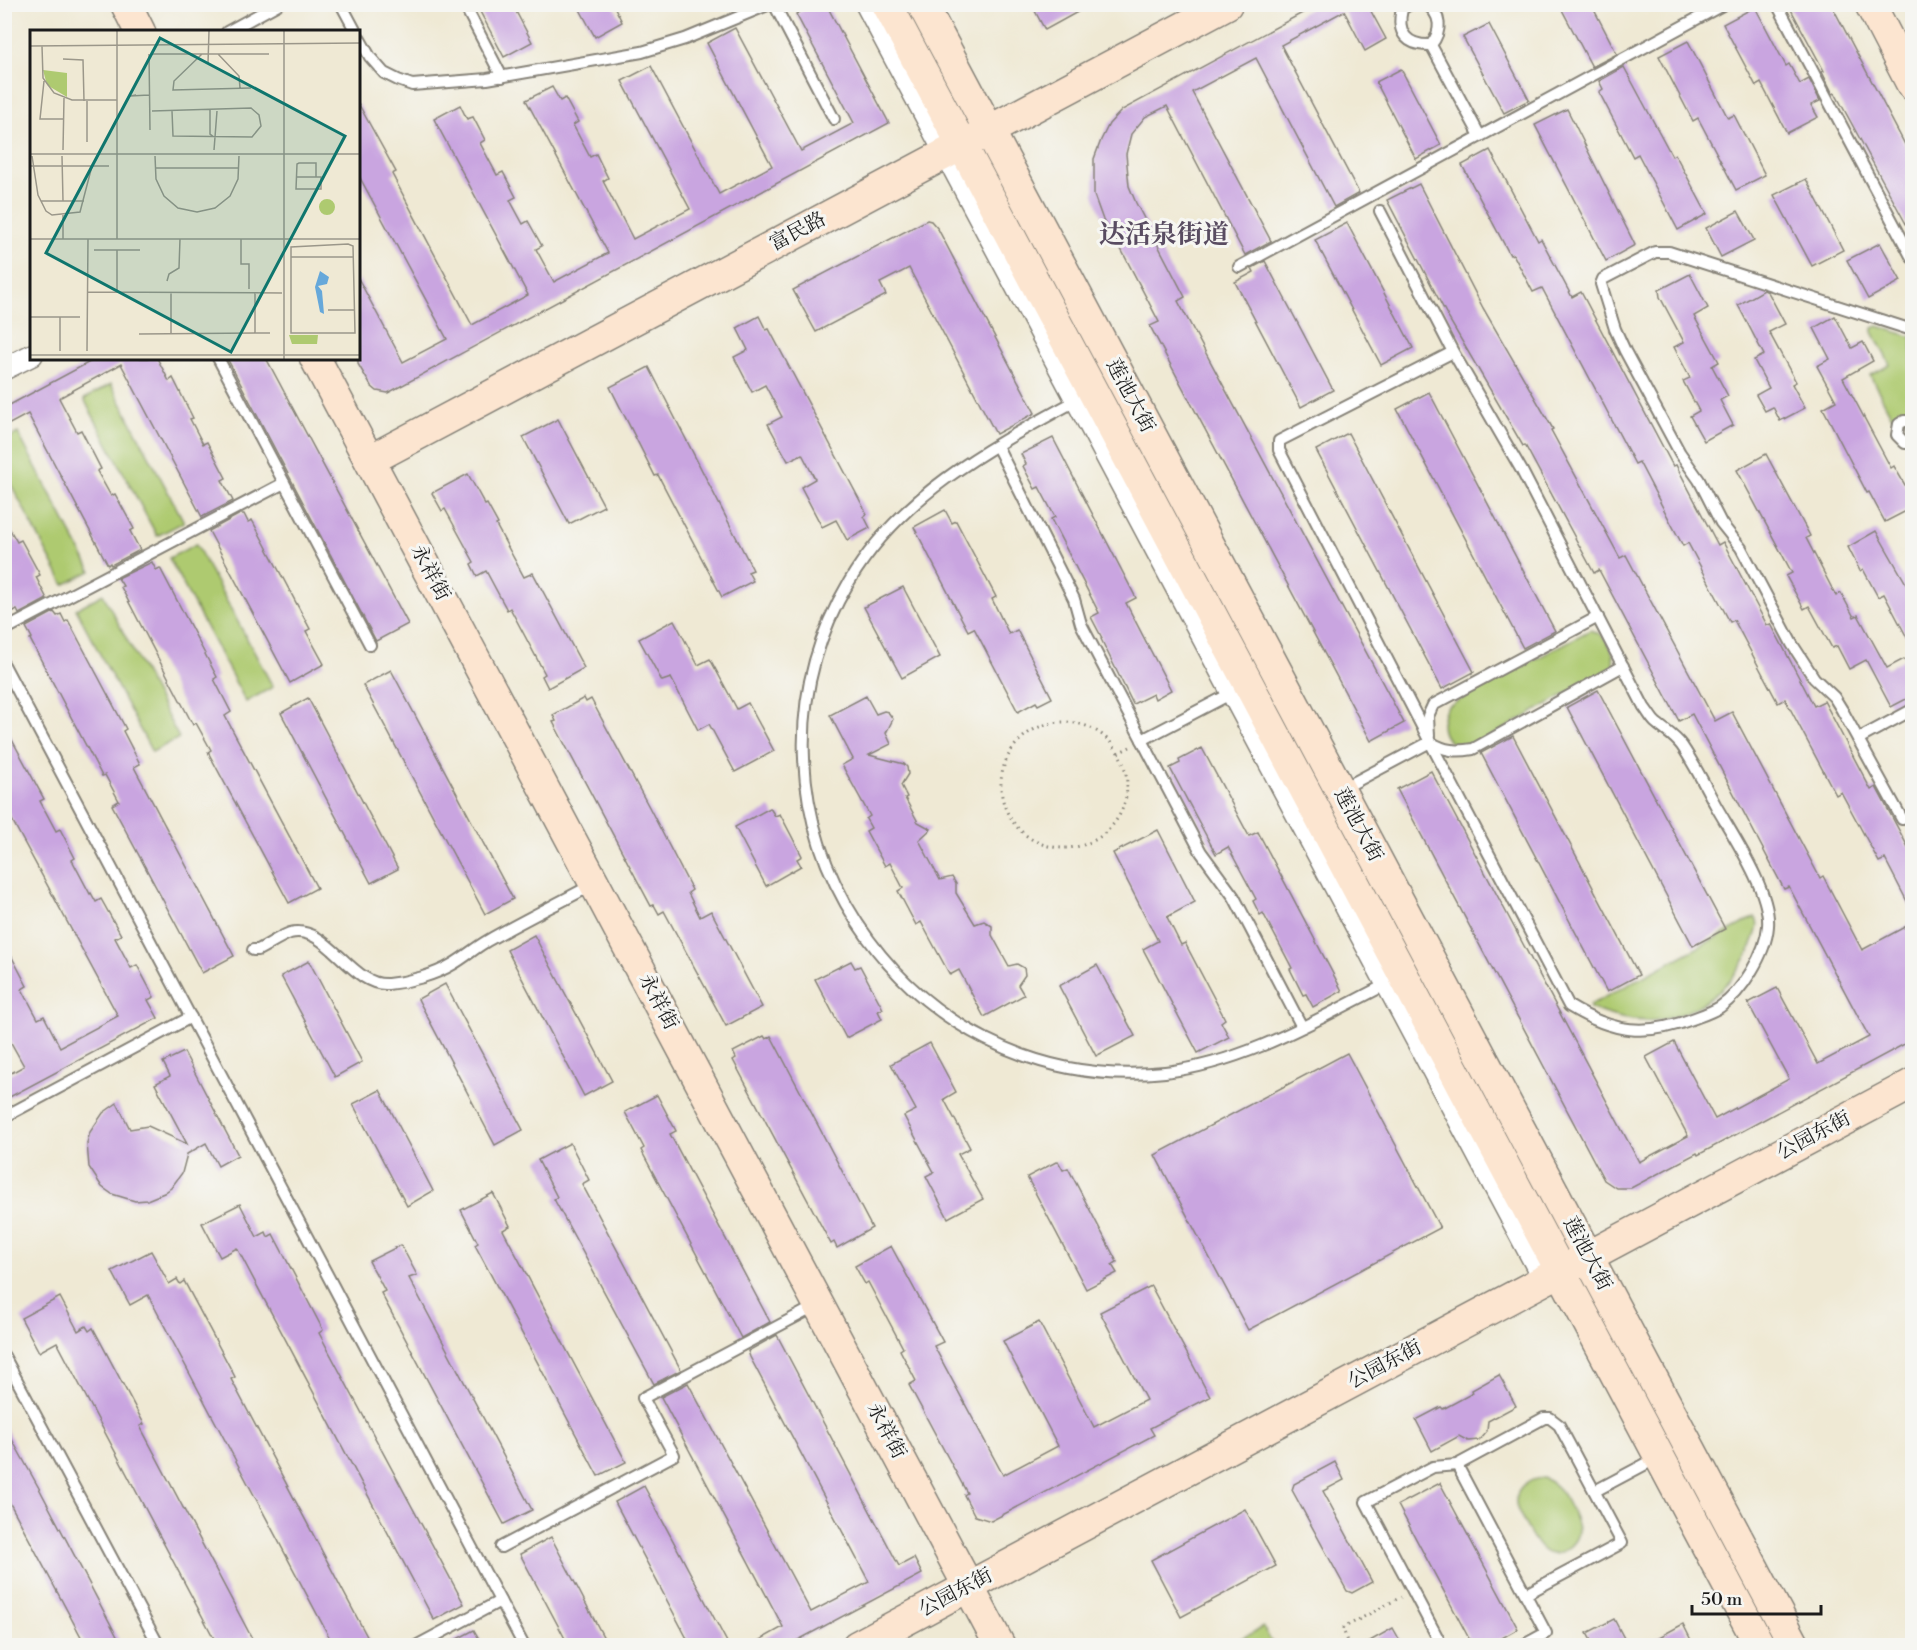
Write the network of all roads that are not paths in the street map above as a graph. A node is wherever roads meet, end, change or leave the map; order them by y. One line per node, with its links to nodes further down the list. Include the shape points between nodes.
1 (126, 4): 16 (street)
2 (278, 4): 17 (lane)
3 (341, 4): 18 (lane)
4 (464, 4): 21 (lane)
5 (772, 4): 21 (lane, via 686,39 642,52); 23 (lane)
6 (866, 4): 26 (street)
7 (887, 4): 26 (street, 莲池大街)
8 (922, 4): 24 (street, 莲池大街)
9 (1190, 4): 24 (street, 富民路)
10 (1227, 4): 24 (street, 富民路)
11 (1410, 4): 20 (lane, via 1402,9 1399,19 1404,35 1419,46)
12 (1426, 4): 20 (lane, via 1439,21 1439,32)
13 (1724, 4): 25 (lane)
14 (1777, 4): 28 (lane)
15 (1870, 4): 22 (street)
16 (139, 30)
17 (231, 30)
18 (355, 30)
19 (360, 40): 21 (lane, via 384,72 412,86)
20 (1431, 45): 25 (lane)
21 (502, 77)
22 (1912, 85)
23 (834, 119)
24 (985, 123): 26 (street, 富民路); 52 (street, 莲池大街)
25 (1480, 136): 29 (lane)
26 (950, 142): 36 (street); 40 (street, 富民路); 63 (street, 莲池大街)
27 (1380, 211): 31 (lane)
28 (1912, 258)
29 (1239, 267)
30 (1912, 330): 50 (lane, via 1670,252 1655,252 1603,279 1601,284 1625,351 1680,453 1721,523 1741,548 1792,644 1814,678 1834,697)
31 (1453, 352): 42 (lane, via 1522,471); 51 (lane, via 1279,441 1279,450)
32 (30, 356): 35 (street)
33 (219, 360): 41 (lane)
34 (316, 360): 40 (street, 永祥街)
35 (4, 369)
36 (1077, 400): 39 (lane); 47 (street)
37 (1912, 422): 38 (lane, via 1899,424 1897,435 1905,443)
38 (1912, 442)
39 (997, 446): 49 (lane, via 1074,599 1081,624); 58 (lane, via 923,494 881,536 848,584 823,638 808,695 806,774 819,842 841,896 873,947 930,1004 990,1041 1046,1062 1106,1073 1166,1072 1225,1060)
40 (365, 452): 54 (street, 永祥街)
41 (284, 483): 43 (lane); 44 (lane)
42 (1598, 617): 46 (lane); 51 (lane, via 1433,705 1428,716)
43 (4, 630)
44 (370, 645)
45 (4, 665): 57 (lane)
46 (1623, 666): 51 (lane, via 1473,749 1456,752); 51 (lane, via 1654,721 1680,744 1689,758 1751,869 1766,907 1768,926 1751,973 1727,1001 1692,1019 1654,1030 1624,1029 1589,1018 1569,1006)
47 (1232, 693): 49 (lane); 56 (street)
48 (1912, 710): 50 (lane)
49 (1142, 740): 58 (lane, via 1201,852 1234,897)
50 (1858, 740): 53 (lane)
51 (1430, 742): 52 (lane)
52 (1340, 790): 62 (street, 莲池大街)
53 (1902, 819)
54 (595, 884): 55 (lane, via 444,969 386,984 371,980 310,934 292,933); 64 (street, 永祥街)
55 (253, 950)
56 (1387, 984): 58 (lane); 63 (street)
57 (191, 1017): 61 (lane); 72 (lane)
58 (1302, 1027)
59 (1912, 1084): 62 (street, 公园东街)
60 (1912, 1105): 62 (street, 公园东街)
61 (4, 1118)
62 (1593, 1265): 63 (street, 公园东街); 82 (street, 莲池大街)
63 (1558, 1280): 66 (street, 莲池大街); 70 (street, 公园东街)
64 (819, 1305): 69 (lane, via 643,1398 674,1455); 70 (street, 永祥街)
65 (4, 1356): 73 (lane)
66 (1660, 1457): 68 (lane); 81 (street, 莲池大街)
67 (1457, 1465): 68 (lane, via 1550,1418 1559,1425); 71 (lane); 79 (lane, via 1433,1467 1366,1502)
68 (1595, 1491): 71 (lane, via 1622,1543)
69 (501, 1547)
70 (973, 1594): 76 (street, 公园东街); 77 (street, 公园东街); 78 (street, 永祥街)
71 (1526, 1594): 80 (lane, via 1546,1633)
72 (500, 1601): 74 (lane); 75 (lane)
73 (159, 1646)
74 (416, 1646)
75 (524, 1646)
76 (857, 1646)
77 (897, 1646)
78 (1000, 1646)
79 (1442, 1646)
80 (1522, 1646)
81 (1760, 1646)
82 (1795, 1646)

